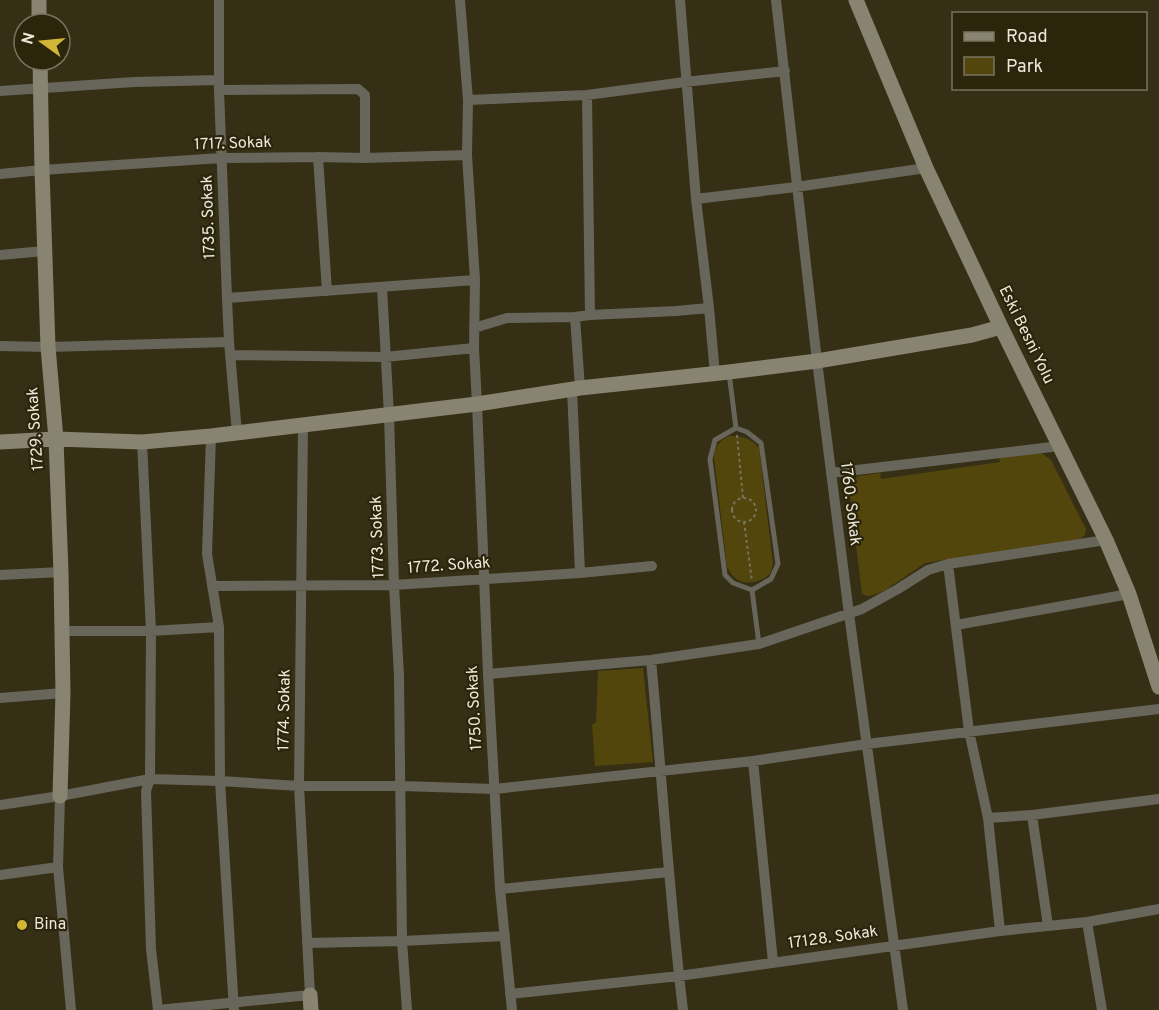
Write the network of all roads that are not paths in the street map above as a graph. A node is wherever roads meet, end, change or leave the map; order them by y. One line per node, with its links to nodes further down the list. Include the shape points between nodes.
1 (219, 0): 9 (street, 1735. Sokak)
2 (460, 0): 13 (street, 1750. Sokak)
3 (680, 0): 8 (street)
4 (776, 0): 6 (street, 1760. Sokak)
5 (856, 0): 18 (street, Eski Besni Yolu)
6 (785, 71): 8 (street); 21 (street, 1760. Sokak)
7 (40, 72): 10 (street, 1729. Sokak)
8 (685, 82): 12 (street); 22 (street)
9 (219, 85): 10 (street, via 134,82); 16 (street, 1735. Sokak); 17 (street, via 358,89 365,95)
10 (41, 88): 11 (street); 19 (street, 1729. Sokak)
11 (0, 91)
12 (587, 96): 13 (street); 30 (street)
13 (468, 100): 14 (street, 1750. Sokak)
14 (467, 155): 17 (street, 1717. Sokak); 25 (street, 1750. Sokak)
15 (318, 157): 16 (street, 1717. Sokak); 17 (street, 1717. Sokak); 27 (street)
16 (221, 158): 19 (street, 1717. Sokak); 28 (street, 1735. Sokak)
17 (365, 158)
18 (926, 168): 21 (street); 32 (street, Eski Besni Yolu)
19 (42, 170): 20 (street, 1717. Sokak); 23 (street, 1729. Sokak)
20 (0, 174)
21 (796, 187): 22 (street); 40 (street, 1760. Sokak)
22 (696, 199): 29 (street)
23 (44, 250): 24 (street); 36 (street, 1729. Sokak)
24 (0, 255)
25 (475, 280): 26 (street); 33 (street, 1750. Sokak)
26 (382, 288): 27 (street); 39 (street, 1773. Sokak)
27 (327, 291): 28 (street)
28 (227, 298): 34 (street, 1735. Sokak)
29 (709, 308): 30 (street); 41 (street)
30 (590, 315): 31 (street)
31 (575, 316): 33 (street, via 507,318); 42 (street)
32 (1001, 327): 40 (street); 52 (street, Eski Besni Yolu)
33 (474, 328): 37 (street, 1750. Sokak)
34 (228, 342): 36 (street); 38 (street, 1735. Sokak)
35 (0, 346): 36 (street)
36 (48, 346): 49 (street, 1729. Sokak)
37 (474, 348): 39 (street); 43 (street, 1750. Sokak)
38 (230, 355): 39 (street); 47 (street, 1735. Sokak)
39 (385, 357): 44 (street, 1773. Sokak)
40 (817, 361): 41 (street); 53 (street, 1760. Sokak)
41 (722, 373): 42 (street); 46 (lane)
42 (576, 388): 43 (street); 58 (street)
43 (477, 404): 44 (street); 60 (street, 1750. Sokak)
44 (389, 415): 45 (street); 61 (street, 1773. Sokak)
45 (303, 425): 47 (street); 63 (street, 1774. Sokak)
46 (736, 428): 64 (lane, via 761,443 778,564 771,579); 64 (lane, via 715,440 710,459 725,575 733,583)
47 (237, 433): 48 (street)
48 (211, 436): 51 (street); 62 (street, via 207,554)
49 (56, 439): 50 (street); 51 (street); 57 (street, 1729. Sokak)
50 (0, 442)
51 (142, 442): 70 (street)
52 (1059, 446): 53 (street); 54 (street, Eski Besni Yolu)
53 (831, 473): 66 (street, 1760. Sokak)
54 (1106, 540): 55 (street); 65 (street, Eski Besni Yolu)
55 (948, 564): 66 (street, via 928,570); 67 (street)
56 (652, 566): 58 (street, 1772. Sokak)
57 (61, 572): 59 (street); 69 (street, 1729. Sokak)
58 (580, 573): 60 (street, 1772. Sokak)
59 (0, 575)
60 (483, 579): 61 (street, 1772. Sokak); 73 (street, 1750. Sokak)
61 (394, 585): 63 (street, 1772. Sokak); 85 (street, 1773. Sokak)
62 (212, 586): 63 (street, 1772. Sokak); 68 (street)
63 (301, 586): 84 (street, 1774. Sokak)
64 (752, 590): 71 (lane)
65 (1129, 594): 67 (street); 74 (street, Eski Besni Yolu)
66 (849, 614): 71 (street); 79 (street, 1760. Sokak)
67 (956, 625): 78 (street)
68 (219, 627): 70 (street); 83 (street)
69 (63, 631): 70 (street); 75 (street, 1729. Sokak)
70 (151, 631): 82 (street)
71 (759, 644): 72 (street)
72 (651, 660): 73 (street); 81 (street)
73 (488, 674): 86 (street, 1750. Sokak)
74 (1159, 687)
75 (63, 693): 76 (street); 87 (street, 1729. Sokak)
76 (0, 698)
77 (1159, 709): 78 (street)
78 (969, 731): 79 (street); 91 (street)
79 (867, 744): 80 (street); 103 (street, 1760. Sokak)
80 (753, 761): 81 (street); 104 (street)
81 (662, 771): 86 (street); 93 (street)
82 (150, 779): 83 (street); 87 (street); 110 (street, via 146,791 151,949)
83 (220, 781): 84 (street); 108 (street)
84 (299, 786): 85 (street); 102 (street, 1774. Sokak)
85 (401, 786): 86 (street); 101 (street, 1773. Sokak)
86 (495, 789): 95 (street, 1750. Sokak)
87 (60, 796): 89 (street); 92 (street)
88 (1159, 799): 90 (street)
89 (0, 805)
90 (1032, 815): 91 (street); 98 (street)
91 (988, 818): 99 (street)
92 (58, 867): 94 (street); 109 (street)
93 (669, 872): 95 (street); 105 (street)
94 (0, 875)
95 (500, 889): 100 (street, 1750. Sokak)
96 (1159, 909): 97 (street, 17128. Sokak)
97 (1087, 922): 98 (street, 17128. Sokak); 115 (street)
98 (1047, 926): 99 (street, 17128. Sokak)
99 (1000, 931): 103 (street, 17128. Sokak)
100 (505, 936): 101 (street); 106 (street, 1750. Sokak)
101 (402, 941): 102 (street); 111 (street, 1773. Sokak)
102 (307, 943): 107 (street, 1774. Sokak)
103 (894, 945): 104 (street, 17128. Sokak); 114 (street, 1760. Sokak)
104 (773, 962): 105 (street, 17128. Sokak)
105 (679, 976): 106 (street, 17128. Sokak); 113 (street)
106 (510, 994): 112 (street, 1750. Sokak)
107 (310, 1002): 108 (street)
108 (233, 1006): 110 (street)
109 (70, 1010)
110 (158, 1010)
111 (407, 1010)
112 (512, 1010)
113 (683, 1010)
114 (903, 1010)
115 (1102, 1010)

